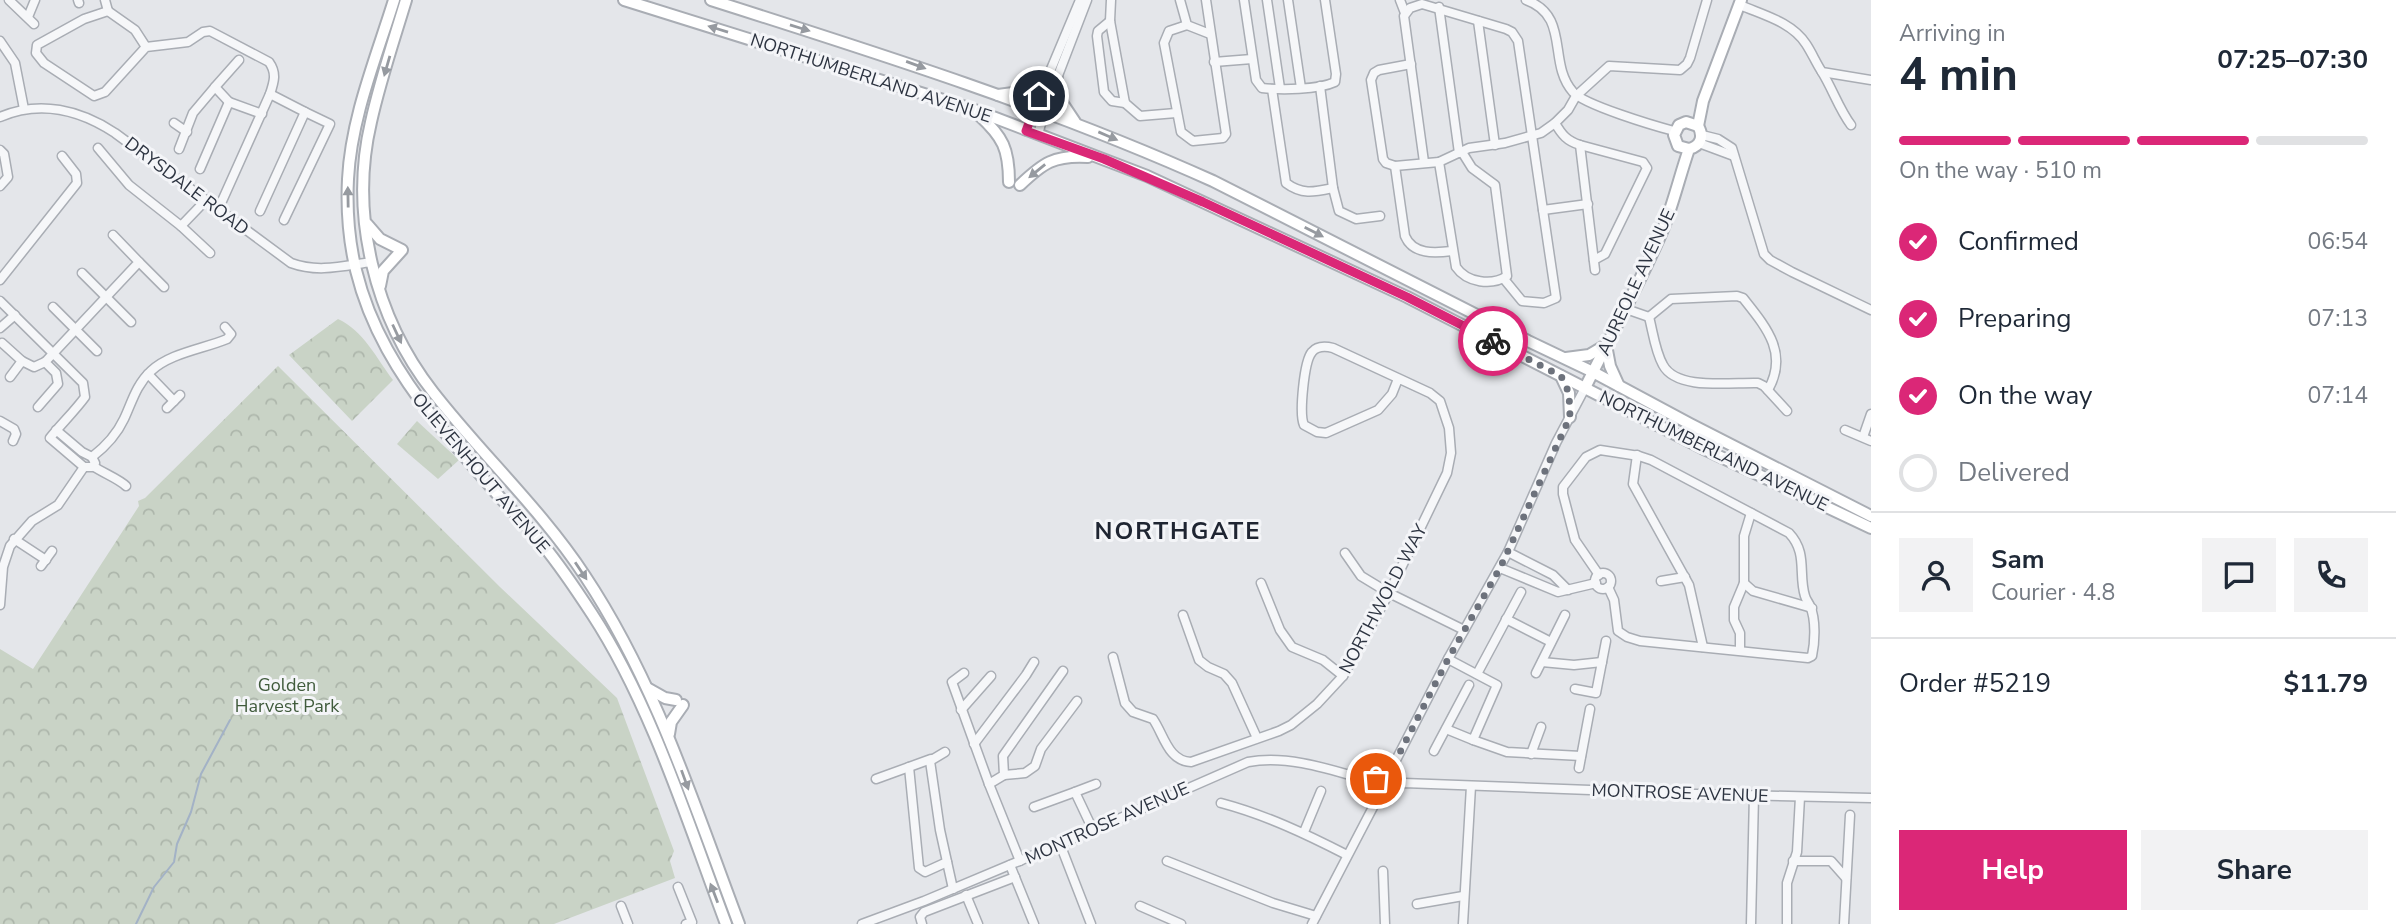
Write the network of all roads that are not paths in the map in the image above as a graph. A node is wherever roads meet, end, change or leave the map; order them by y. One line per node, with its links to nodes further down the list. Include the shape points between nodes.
1 (9, 0): 2 (street, via 31,21)
2 (35, 0)
3 (105, 0): 23 (street)
4 (394, 0): 94 (main road, OLIEVENHOUT AVENUE, one-way to 4, via 348,206 353,141)
5 (406, 0): 86 (main road, OLIEVENHOUT AVENUE, one-way to 86, via 370,124 363,178)
6 (624, 0): 49 (main road, NORTHUMBERLAND AVENUE, one-way to 6)
7 (711, 0): 44 (main road, NORTHUMBERLAND AVENUE, one-way to 44)
8 (1080, 0): 38 (street)
9 (1087, 0): 36 (street)
10 (1111, 0): 25 (street)
11 (1180, 0): 27 (street)
12 (1206, 0): 28 (street)
13 (1244, 0): 31 (street)
14 (1267, 0): 41 (street)
15 (1288, 0): 42 (street)
16 (1325, 0): 39 (street, via 1336,74 1332,84)
17 (1400, 0): 24 (street)
18 (1526, 0): 20 (street)
19 (1707, 0): 45 (street, via 1683,68 1609,66)
20 (1537, 2): 45 (street, via 1552,21 1562,70)
21 (1741, 3): 35 (street, via 1795,32); 64 (main road, AUREOLE AVENUE)
22 (1439, 7): 24 (street, via 1415,5); 26 (street); 70 (street)
23 (108, 10): 30 (street, via 135,30); 30 (street, via 40,41 36,49 39,58 97,96)
24 (1405, 13): 34 (street)
25 (1110, 21): 47 (street); 47 (street, via 1097,36 1104,92 1112,101)
26 (1478, 21): 63 (street, via 1512,32 1518,41); 65 (street)
27 (1187, 25): 28 (street); 52 (street, via 1169,31 1164,43)
28 (1210, 34): 33 (street)
29 (0, 41): 48 (street, via 15,63)
30 (146, 47): 43 (street, via 188,42 211,31 269,62 275,74)
31 (1252, 59): 33 (street); 41 (street, via 1258,86)
32 (239, 60): 40 (street)
33 (1214, 62): 52 (street, via 1226,134 1193,141 1181,132)
34 (1410, 64): 73 (street); 75 (street, via 1379,70 1371,80 1383,159)
35 (1822, 72): 37 (street); 58 (street)
36 (1057, 79): 50 (street); 55 (main road, via 1059,98)
37 (1871, 80)
38 (1045, 82): 44 (main road); 50 (street)
39 (1320, 86): 42 (street); 78 (street)
40 (215, 87): 46 (street); 61 (street, via 197,107)
41 (1276, 88): 42 (street); 78 (street, via 1286,183 1307,193)
42 (1301, 88)
43 (271, 94): 51 (street); 53 (street)
44 (995, 95): 50 (main road, NORTHUMBERLAND AVENUE)
45 (1576, 96): 57 (street); 60 (street)
46 (229, 102): 53 (street); 76 (street)
47 (1125, 103): 52 (street, via 1140,116)
48 (24, 109): 54 (street, DRYSDALE ROAD); 79 (street, DRYSDALE ROAD, via 46,108 90,118)
49 (972, 109): 59 (main road, NORTHUMBERLAND AVENUE); 72 (main road, one-way to 49, via 1060,158 1014,184 1003,141)
50 (1039, 111): 55 (main road, NORTHUMBERLAND AVENUE); 59 (street); 62 (street)
51 (305, 112): 83 (street); 85 (street, via 330,124)
52 (1176, 113)
53 (262, 114): 81 (street)
54 (0, 117)
55 (1075, 122): 116 (main road, NORTHUMBERLAND AVENUE, one-way to 116, via 1213,181)
56 (174, 123): 61 (street)
57 (1555, 123): 63 (street); 66 (street, via 1561,134)
58 (1851, 125)
59 (1026, 131): 62 (main road, NORTHUMBERLAND AVENUE)
60 (1674, 131): 64 (main road, via 1679,125); 64 (main road, via 1674,139)
61 (187, 132): 68 (street)
62 (1038, 135): 72 (main road, NORTHUMBERLAND AVENUE)
63 (1532, 136): 65 (street); 82 (street)
64 (1693, 137): 104 (main road, AUREOLE AVENUE, via 1663,230); 105 (street, via 1725,142 1732,148 1760,244 1770,260)
65 (1495, 145): 70 (street)
66 (1580, 145): 80 (street); 91 (street, via 1643,162 1647,168 1605,254)
67 (98, 148): 87 (street, via 129,186)
68 (179, 149)
69 (0, 150): 77 (street, via 8,177)
70 (1461, 153): 74 (street); 97 (street, via 1495,185)
71 (62, 156): 98 (street, via 77,183)
72 (1104, 159): 121 (main road, NORTHUMBERLAND AVENUE, via 1407,297)
73 (1424, 162): 74 (street); 75 (street)
74 (1439, 162): 89 (street)
75 (1395, 166): 89 (street, via 1408,243 1430,253)
76 (200, 169)
77 (5, 187)
78 (1333, 188): 84 (street, via 1342,214 1356,219)
79 (205, 200): 81 (street, DRYSDALE ROAD); 87 (street)
80 (1588, 204): 82 (street); 91 (street)
81 (218, 210): 94 (street, DRYSDALE ROAD, via 291,263 322,270)
82 (1544, 210): 97 (street, via 1556,298 1544,303 1522,301)
83 (260, 211)
84 (1380, 216)
85 (284, 220)
86 (365, 220): 93 (main road, OLIEVENHOUT AVENUE); 100 (main road, via 380,239 402,250 383,271)
87 (181, 226): 90 (street)
88 (113, 235): 92 (street)
89 (1452, 251): 97 (street, via 1461,274 1478,282)
90 (210, 253)
91 (1594, 260): 95 (street)
92 (139, 262): 99 (street); 101 (street)
93 (371, 262): 94 (street, DRYSDALE ROAD); 100 (main road, OLIEVENHOUT AVENUE)
94 (355, 264): 234 (main road, OLIEVENHOUT AVENUE, one-way to 94, via 676,789 612,647 542,544 421,404 391,360 370,318)
95 (1595, 270)
96 (82, 272): 101 (street)
97 (1504, 279)
98 (0, 281)
99 (164, 287)
100 (381, 292): 180 (main road, OLIEVENHOUT AVENUE, one-way to 180, via 413,363 554,532 586,578)
101 (106, 297): 108 (street); 110 (street)
102 (0, 300): 106 (street)
103 (53, 307): 110 (street)
104 (1626, 309): 107 (street); 113 (main road, AUREOLE AVENUE)
105 (1871, 310)
106 (15, 316): 109 (street); 115 (street)
107 (1649, 317): 126 (street, via 1659,358 1671,376 1687,382 1758,383); 126 (street, via 1671,299 1743,298 1772,339 1778,359)
108 (131, 322)
109 (0, 328)
110 (75, 329): 114 (street); 115 (street)
111 (231, 333): 120 (street)
112 (2, 343): 117 (street)
113 (1606, 345): 116 (main road, via 1589,355); 119 (main road, AUREOLE AVENUE); 124 (main road)
114 (97, 352)
115 (52, 353): 118 (street); 133 (street, via 86,392)
116 (1565, 359): 119 (main road, NORTHUMBERLAND AVENUE)
117 (22, 361): 118 (street, via 34,367); 122 (street)
118 (45, 362): 127 (street, via 59,381)
119 (1593, 372): 124 (main road, NORTHUMBERLAND AVENUE); 125 (main road, AUREOLE AVENUE)
120 (148, 374): 128 (street, via 177,398); 138 (street, via 132,396 118,429)
121 (1561, 376): 125 (main road, NORTHUMBERLAND AVENUE); 131 (main road, via 1569,393)
122 (10, 377)
123 (1398, 379): 123 (street, via 1378,410 1333,431 1317,432 1301,419 1309,356 1318,348 1343,352); 157 (street, NORTHWOLD WAY, via 1440,401 1451,453 1447,473)
124 (1619, 386): 141 (main road, NORTHUMBERLAND AVENUE)
125 (1585, 388): 131 (street, AUREOLE AVENUE); 142 (main road, NORTHUMBERLAND AVENUE)
126 (1768, 390): 129 (street)
127 (38, 407)
128 (167, 408)
129 (1787, 411)
130 (1871, 414): 135 (street)
131 (1570, 417): 145 (street, AUREOLE AVENUE)
132 (0, 421): 136 (street, via 14,429)
133 (56, 430): 138 (street); 138 (street, via 50,438)
134 (1846, 430): 135 (street)
135 (1867, 439)
136 (13, 440)
137 (1637, 455): 140 (street); 149 (street, via 1633,484); 150 (street, via 1600,450 1586,457 1563,486 1575,540)
138 (90, 463): 139 (street); 143 (street, via 58,505 32,521)
139 (126, 486)
140 (1751, 513): 154 (street, via 1744,536); 159 (street, via 1797,541)
141 (1871, 516)
142 (1871, 528)
143 (14, 540): 144 (street, via 44,563); 158 (street, via 3,567)
144 (52, 551)
145 (1508, 552): 147 (street, AUREOLE AVENUE); 148 (street)
146 (1345, 553): 157 (street, via 1356,571)
147 (1500, 568): 153 (street); 163 (street, AUREOLE AVENUE)
148 (1539, 568): 153 (street); 155 (street)
149 (1685, 577): 151 (street); 166 (street)
150 (1598, 579): 155 (street); 166 (street, via 1605,573 1609,576 1622,635)
151 (1661, 580)
152 (1261, 583): 178 (street, via 1292,647 1323,660)
153 (1532, 583): 155 (street, via 1558,592)
154 (1744, 583): 159 (street, via 1753,591); 167 (street, via 1734,607)
155 (1568, 590)
156 (1521, 592): 162 (street)
157 (1389, 593): 163 (street); 178 (street, NORTHWOLD WAY)
158 (0, 605)
159 (1811, 608): 167 (street, via 1812,656)
160 (1183, 615): 188 (street, via 1199,660 1233,683)
161 (1565, 615): 165 (street)
162 (1506, 620): 165 (street); 176 (street)
163 (1464, 630): 169 (street, AUREOLE AVENUE)
164 (1606, 641): 172 (street)
165 (1551, 642): 171 (street)
166 (1703, 647): 167 (street)
167 (1740, 650)
168 (1112, 657): 188 (street, NORTHWOLD WAY, via 1130,710 1153,719 1173,754 1183,762)
169 (1448, 659): 176 (street); 200 (street, AUREOLE AVENUE)
170 (1034, 662): 190 (street)
171 (1542, 662): 172 (street); 175 (street)
172 (1602, 662): 181 (street, via 1596,693)
173 (1063, 671): 198 (street, via 1003,756)
174 (964, 673): 184 (street, via 952,682)
175 (1536, 673)
176 (1477, 674): 189 (street, via 1497,685)
177 (991, 676): 184 (street)
178 (1343, 676): 188 (street, NORTHWOLD WAY, via 1291,725)
179 (1469, 685): 186 (street)
180 (649, 689): 187 (main road, OLIEVENHOUT AVENUE); 187 (main road, via 679,702)
181 (1575, 689)
182 (1077, 701): 198 (street, via 1041,748 1035,766)
183 (1590, 709): 194 (street)
184 (961, 710): 190 (street)
185 (1541, 727): 193 (street)
186 (1446, 729): 189 (street); 191 (street)
187 (669, 736): 235 (main road, OLIEVENHOUT AVENUE, one-way to 235)
188 (1257, 738)
189 (1473, 740): 193 (street, via 1507,752)
190 (974, 744): 201 (street)
191 (1434, 751)
192 (946, 752): 195 (street)
193 (1531, 754): 194 (street)
194 (1581, 756): 197 (street)
195 (931, 759): 196 (street); 219 (street)
196 (909, 767): 199 (street); 219 (street, via 919,868 925,872)
197 (1579, 768)
198 (1004, 775): 201 (street)
199 (876, 779)
200 (1384, 781): 203 (street, MONTROSE AVENUE); 212 (street, MONTROSE AVENUE, via 1265,759 1248,762); 215 (street, AUREOLE AVENUE)
201 (989, 784): 216 (street)
202 (1096, 784): 205 (street)
203 (1471, 786): 206 (street, MONTROSE AVENUE); 227 (street)
204 (1321, 791): 213 (street)
205 (1075, 792): 210 (street); 212 (street)
206 (1754, 796): 207 (street, MONTROSE AVENUE); 244 (street)
207 (1800, 797): 208 (street, MONTROSE AVENUE); 218 (street, via 1799,841)
208 (1871, 798)
209 (1221, 803): 213 (street)
210 (1034, 807)
211 (1850, 816): 223 (street)
212 (1093, 830): 214 (street, MONTROSE AVENUE)
213 (1304, 832): 215 (street)
214 (1060, 844): 216 (street, MONTROSE AVENUE); 240 (street)
215 (1347, 855): 231 (street, AUREOLE AVENUE)
216 (1020, 861): 220 (street, MONTROSE AVENUE)
217 (1167, 861): 231 (street)
218 (1793, 861): 223 (street, via 1831,861); 245 (street, via 1787,883)
219 (947, 862): 225 (street)
220 (1010, 865): 222 (street); 225 (street, MONTROSE AVENUE)
221 (1383, 871): 242 (street)
222 (1015, 877): 226 (street); 239 (street)
223 (1846, 878): 246 (street)
224 (678, 887): 233 (street, via 692,922)
225 (953, 888): 236 (street, MONTROSE AVENUE)
226 (966, 895): 237 (street, via 925,912 920,917); 238 (street)
227 (1464, 896): 228 (street); 243 (street)
228 (1417, 904)
229 (621, 906): 232 (street)
230 (1140, 906): 241 (street)
231 (1314, 920)
232 (628, 924)
233 (686, 924)
234 (726, 924)
235 (739, 924)
236 (862, 924)
237 (922, 924)
238 (978, 924)
239 (1034, 924)
240 (1091, 924)
241 (1181, 924)
242 (1385, 924)
243 (1463, 924)
244 (1751, 924)
245 (1787, 924)
246 (1844, 924)

